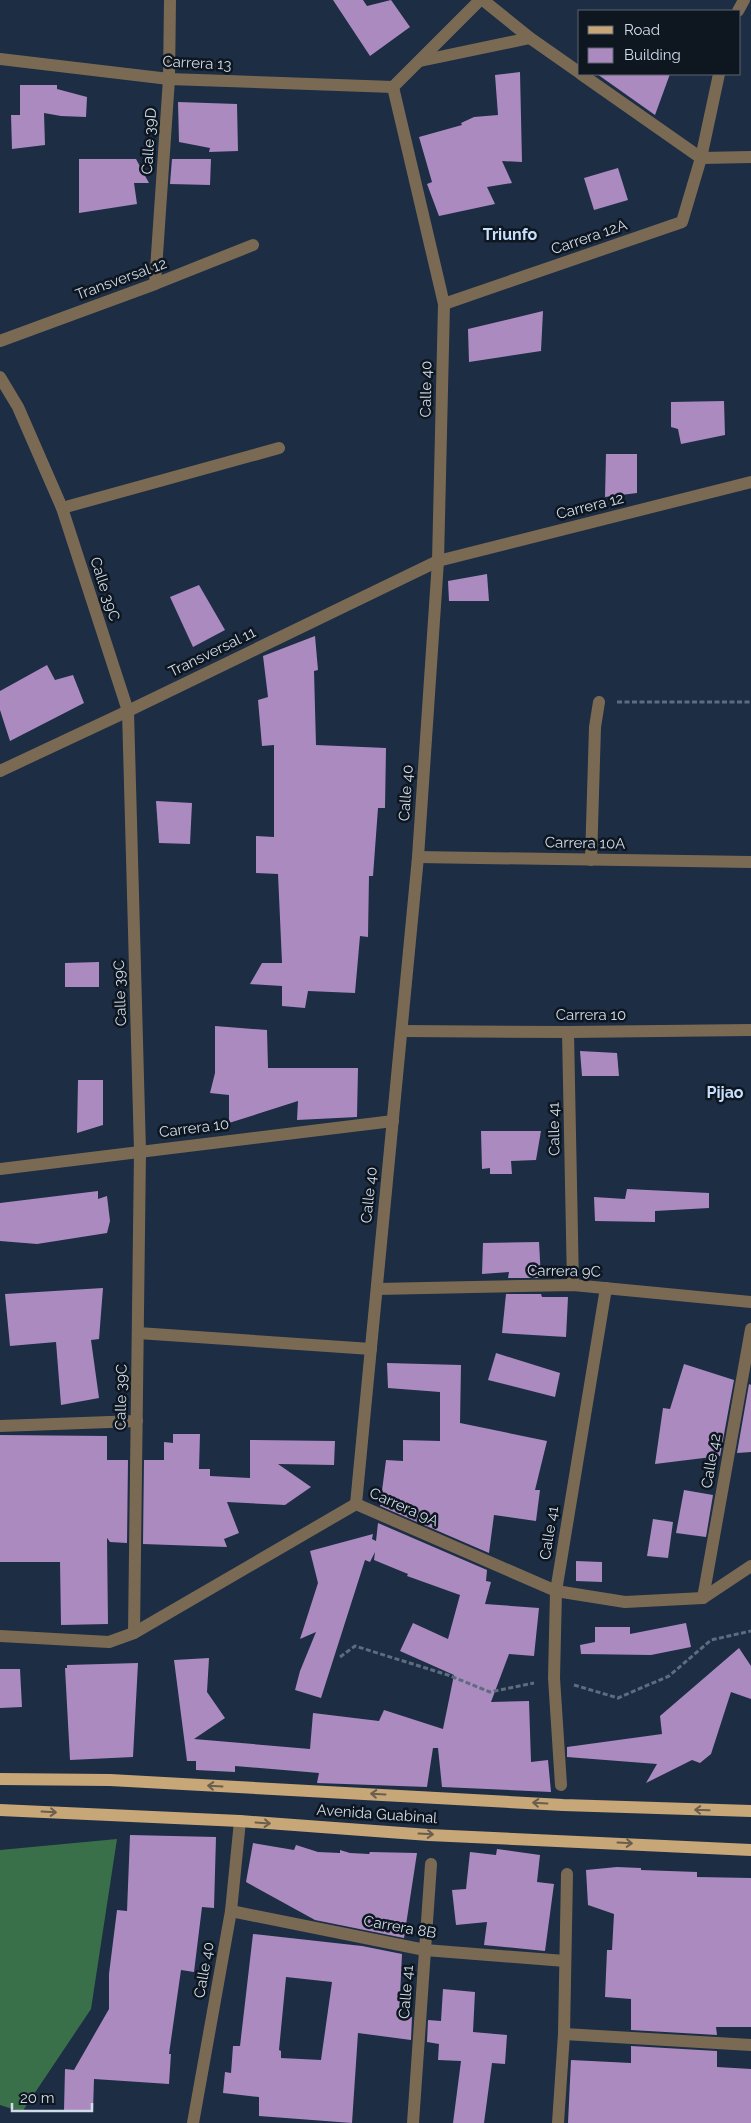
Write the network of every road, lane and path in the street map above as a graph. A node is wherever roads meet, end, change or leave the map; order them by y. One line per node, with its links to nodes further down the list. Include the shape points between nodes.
1 (170, 0): 9 (street, Calle 39D)
2 (482, 0): 3 (street); 5 (street)
3 (530, 38): 5 (street); 6 (street)
4 (0, 59): 9 (street, Carrera 13)
5 (420, 61): 10 (street)
6 (578, 72)
7 (583, 75): 11 (street)
8 (719, 75): 11 (street)
9 (169, 79): 10 (street, Carrera 13); 14 (street, Calle 39D)
10 (393, 87): 15 (street, Calle 40)
11 (701, 158): 12 (street); 15 (street, Carrera 12A, via 682,222)
12 (751, 158)
13 (253, 245): 14 (street, Transversal 12)
14 (155, 284): 16 (street, Transversal 12)
15 (444, 304): 21 (street, Calle 40)
16 (0, 341)
17 (0, 377): 20 (street, Calle 39C, via 18,407)
18 (279, 448): 20 (street)
19 (751, 482): 21 (street, Carrera 12)
20 (62, 508): 24 (street, Calle 39C)
21 (438, 561): 24 (street, Transversal 11); 26 (street, Calle 40)
22 (599, 702): 23 (path); 27 (street)
23 (751, 702)
24 (128, 711): 25 (street, Transversal 11); 33 (street, Calle 39C)
25 (0, 771)
26 (418, 857): 27 (street, Carrera 10A); 30 (street, Calle 40)
27 (591, 860): 28 (street, Carrera 10A)
28 (751, 862)
29 (751, 1030): 31 (street, Carrera 10)
30 (402, 1031): 31 (street, Carrera 10); 32 (street, Calle 40)
31 (568, 1032): 35 (street, Calle 41)
32 (393, 1121): 33 (street, Carrera 10); 36 (street, Calle 40)
33 (140, 1151): 34 (street, Carrera 10); 40 (street, Calle 39C)
34 (0, 1169)
35 (573, 1286): 36 (street, Carrera 9C); 37 (street, Carrera 9C)
36 (376, 1288): 41 (street, Calle 40)
37 (606, 1288): 38 (street, Carrera 9C); 46 (street, Calle 41)
38 (751, 1302)
39 (751, 1329): 47 (street, Calle 42)
40 (138, 1333): 41 (street); 42 (street, Calle 39C)
41 (371, 1349): 44 (street, Calle 40)
42 (137, 1421): 43 (street); 48 (street, Calle 39C)
43 (0, 1426)
44 (356, 1504): 46 (street, Carrera 9A); 48 (street, Carrera 9A)
45 (751, 1566): 47 (street)
46 (556, 1591): 47 (street, Carrera 9A, via 624,1602); 51 (street, Calle 41, via 554,1678)
47 (703, 1598)
48 (134, 1633): 49 (street, Carrera 9A, via 109,1642)
49 (0, 1636)
50 (0, 1779): 53 (main road, Avenida Guabinal, one-way to 50, via 110,1780)
51 (561, 1785)
52 (0, 1810): 54 (main road, Avenida Guabinal, one-way to 54)
53 (751, 1812)
54 (240, 1821): 55 (main road, Avenida Guabinal, one-way to 55); 58 (street, Calle 40)
55 (751, 1850)
56 (431, 1864): 59 (street, Calle 41)
57 (567, 1874): 60 (street)
58 (231, 1911): 59 (street, Carrera 8B); 63 (street, Calle 40)
59 (425, 1950): 60 (street, Carrera 8B); 64 (street, Calle 41)
60 (565, 1961): 61 (street)
61 (564, 2034): 62 (street); 65 (street)
62 (751, 2045)
63 (193, 2123)
64 (413, 2123)
65 (558, 2123)

